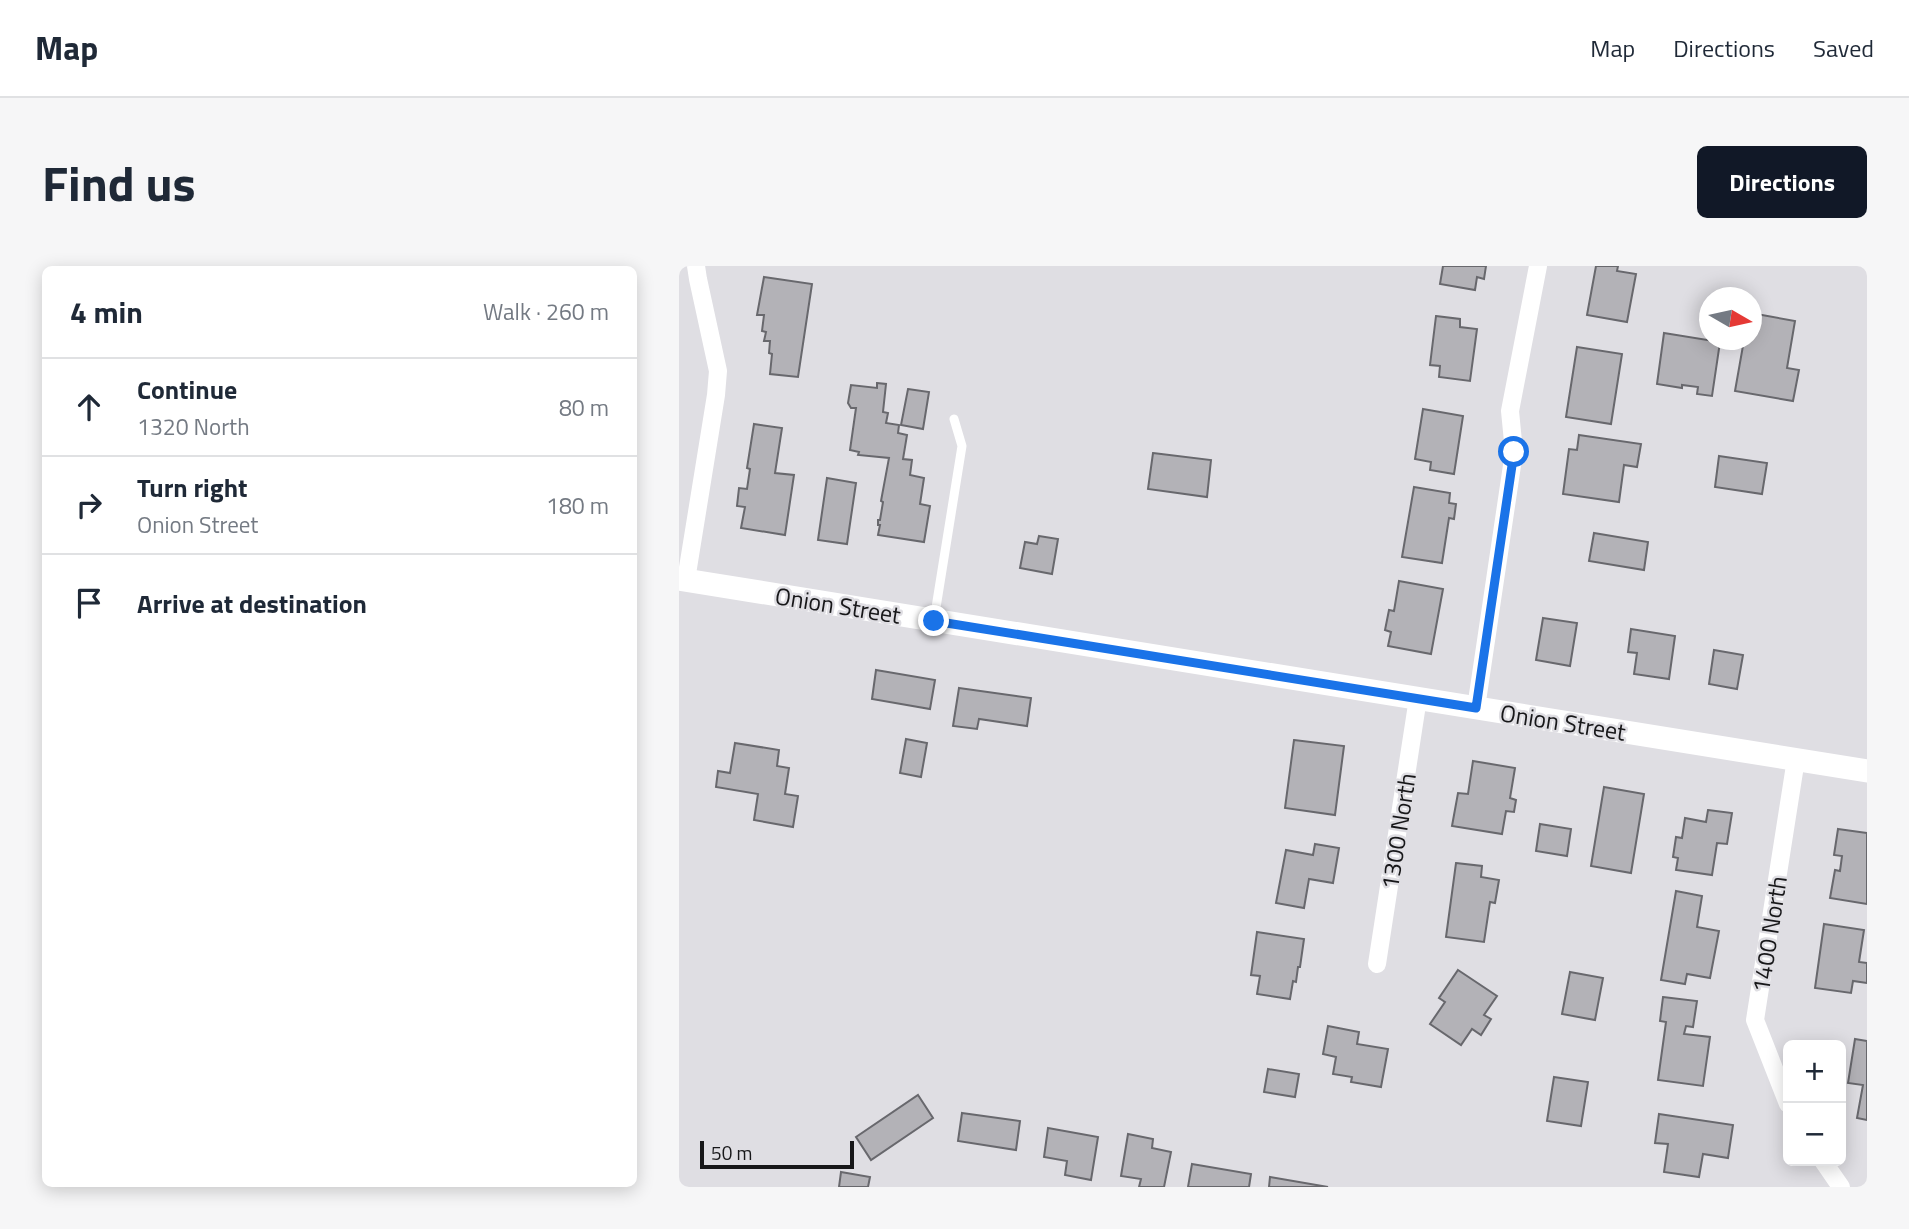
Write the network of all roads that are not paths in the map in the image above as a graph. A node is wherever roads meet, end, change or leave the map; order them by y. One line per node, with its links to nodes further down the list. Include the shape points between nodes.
1 (696, 266): 4 (street, via 717,371)
2 (1538, 266): 7 (street, via 1510,411 1514,452)
3 (954, 418): 5 (lane, via 962,446)
4 (683, 580): 5 (street, Onion Street)
5 (934, 621): 6 (street, Onion Street)
6 (1418, 698): 7 (street, Onion Street); 10 (street, 1300 North)
7 (1476, 708): 8 (street, Onion Street)
8 (1796, 759): 9 (street, Onion Street); 11 (street, 1400 North, via 1755,1020)
9 (1867, 771)
10 (1377, 964)
11 (1788, 1103)
12 (1826, 1166): 13 (street)
13 (1841, 1187)

